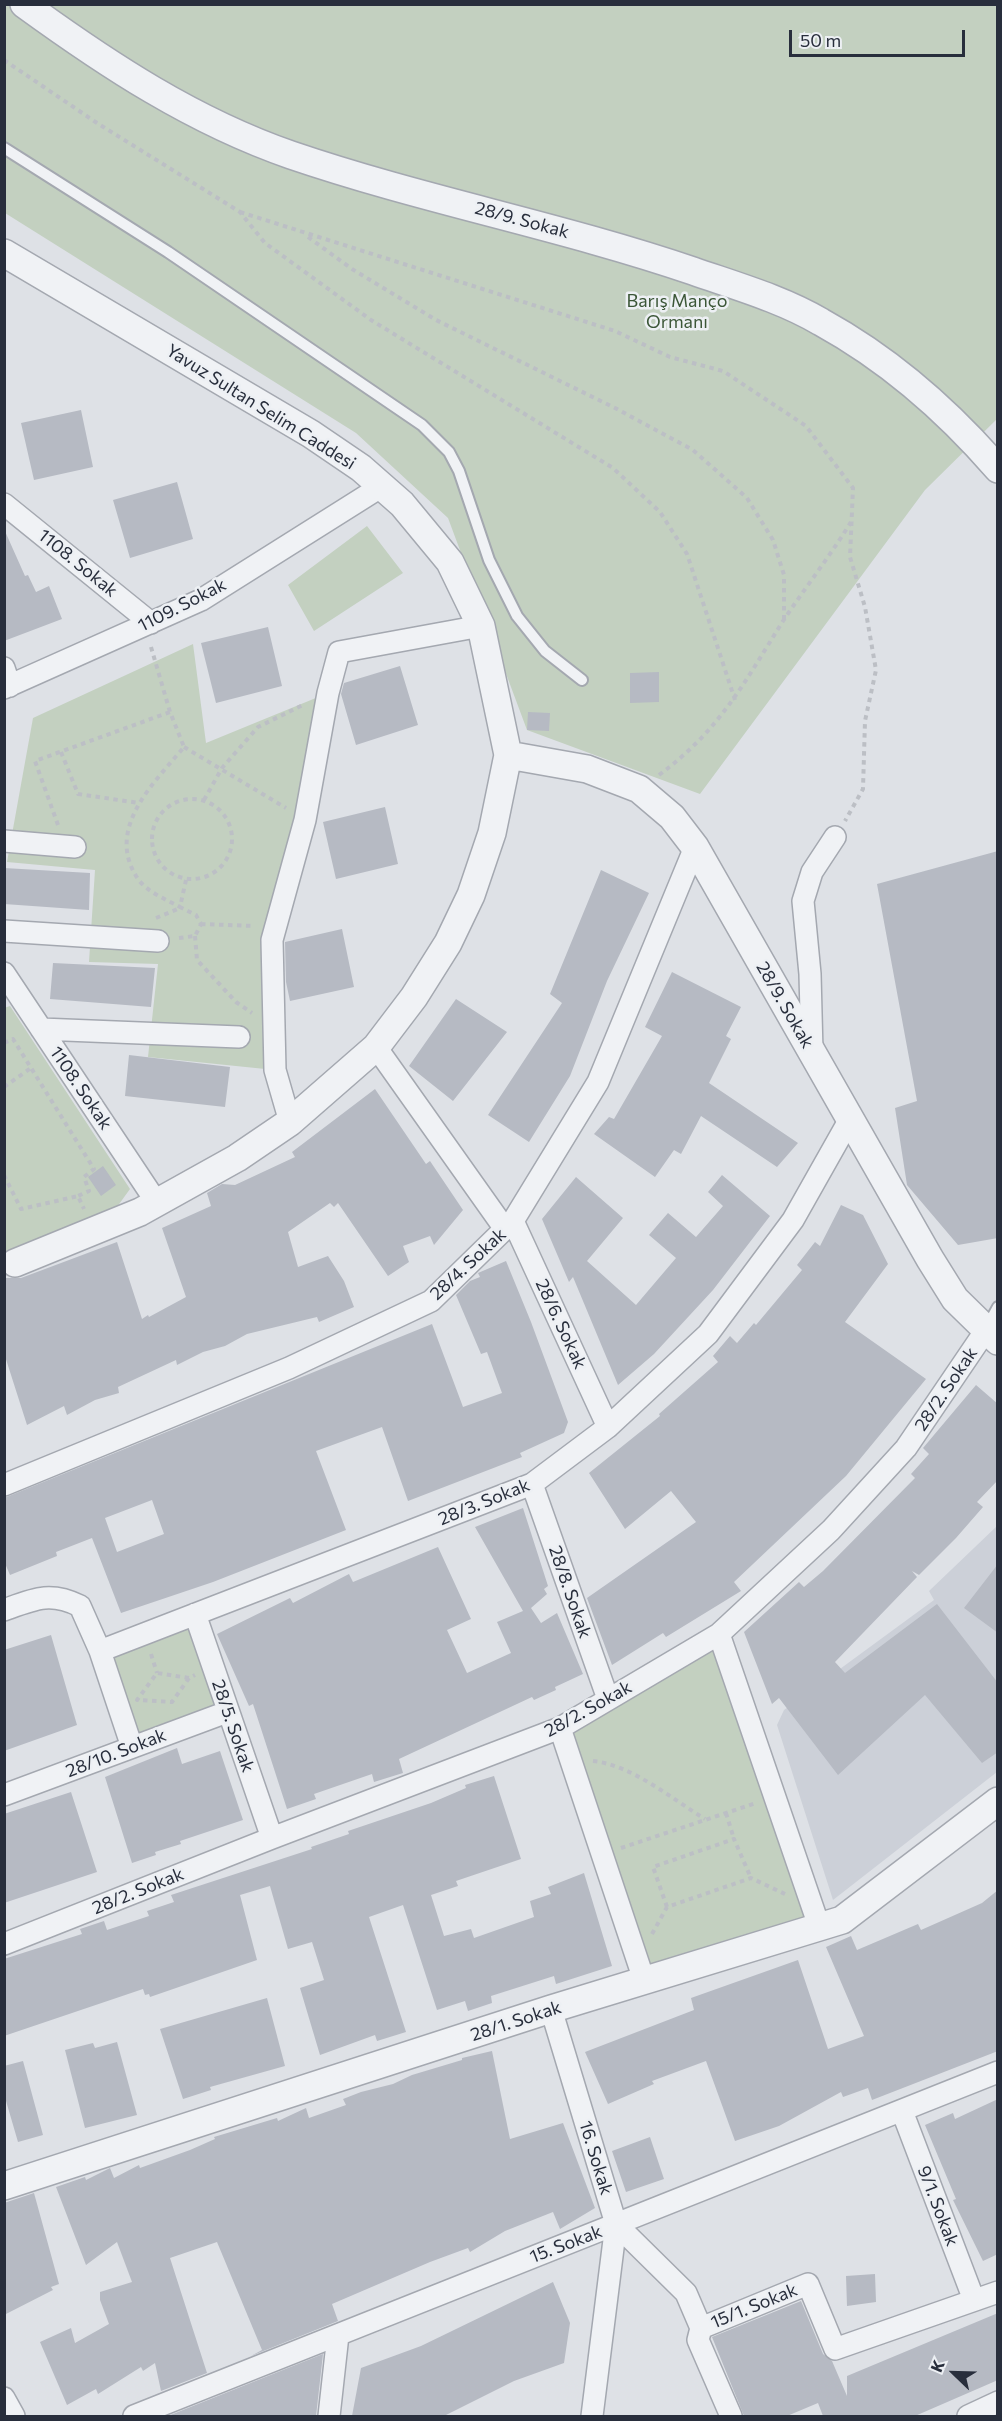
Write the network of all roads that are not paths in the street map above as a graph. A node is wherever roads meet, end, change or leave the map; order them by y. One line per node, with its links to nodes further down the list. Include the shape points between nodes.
1 (24, 4): 4 (street, 28/9. Sokak, via 94,55 159,95 231,132 369,179 643,254 742,288 820,321 885,362 927,396 961,426)
2 (4, 148): 9 (lane, via 168,252 422,425 449,452 459,471 489,561 517,616 545,651)
3 (4, 253): 5 (street, Yavuz Sultan Selim Caddesi, via 311,434)
4 (998, 469)
5 (382, 486): 7 (street, 1109. Sokak, via 201,600); 8 (street, Yavuz Sultan Selim Caddesi, via 450,562)
6 (4, 504): 7 (street, 1108. Sokak)
7 (148, 624): 10 (street, 1109. Sokak)
8 (481, 626): 11 (street, Yavuz Sultan Selim Caddesi); 24 (street, via 339,652 305,820 272,940 275,1070)
9 (582, 680)
10 (6, 681)
11 (508, 755): 15 (street, 28/9. Sokak, via 587,769 639,789 672,817); 21 (street, Yavuz Sultan Selim Caddesi, via 492,833 471,895 448,943 414,998)
12 (835, 837): 22 (street, via 812,872 803,901)
13 (4, 841): 14 (street)
14 (70, 846)
15 (695, 847): 22 (street, 28/9. Sokak); 26 (street, 28/4. Sokak, via 598,1082)
16 (4, 931): 17 (street)
17 (158, 941)
18 (4, 972): 19 (street, 1108. Sokak)
19 (41, 1029): 20 (street); 25 (street, 1108. Sokak)
20 (239, 1037)
21 (376, 1047): 24 (street, Yavuz Sultan Selim Caddesi); 26 (street, 28/6. Sokak)
22 (812, 1053): 23 (street, 28/9. Sokak)
23 (850, 1119): 28 (street, 28/9. Sokak, via 955,1299); 29 (street, 28/3. Sokak, via 793,1220 708,1334)
24 (290, 1122): 25 (street, Yavuz Sultan Selim Caddesi, via 237,1158)
25 (157, 1203): 27 (street, Yavuz Sultan Selim Caddesi)
26 (509, 1225): 29 (street, 28/6. Sokak); 31 (street, 28/4. Sokak, via 431,1301 289,1368)
27 (8, 1264)
28 (994, 1326): 34 (street, 28/2. Sokak, via 906,1448 831,1530)
29 (608, 1427): 30 (street, 28/3. Sokak)
30 (532, 1484): 33 (street, 28/3. Sokak); 36 (street, 28/8. Sokak)
31 (4, 1485)
32 (4, 1610): 35 (street, via 47,1596 66,1599 80,1606)
33 (195, 1614): 35 (street, 28/3. Sokak); 37 (street, 28/5. Sokak)
34 (719, 1634): 36 (street, 28/2. Sokak); 43 (street)
35 (100, 1651): 39 (street)
36 (608, 1699): 38 (street, 28/2. Sokak)
37 (227, 1712): 39 (street, 28/10. Sokak); 42 (street, 28/5. Sokak)
38 (560, 1728): 42 (street, 28/2. Sokak); 45 (street)
39 (132, 1747): 40 (street, 28/10. Sokak)
40 (4, 1795)
41 (998, 1801): 43 (street, 28/1. Sokak, via 842,1920)
42 (272, 1838): 44 (street, 28/2. Sokak)
43 (819, 1926): 45 (street, 28/1. Sokak)
44 (4, 1944)
45 (644, 1980): 46 (street, 28/1. Sokak)
46 (551, 2009): 49 (street, 28/1. Sokak); 50 (street, 16. Sokak)
47 (998, 2072): 48 (street, 15. Sokak)
48 (902, 2111): 50 (street, 15. Sokak); 52 (street, 9/1. Sokak)
49 (4, 2186)
50 (616, 2224): 53 (street, 15/1. Sokak, via 686,2293); 54 (street, 15. Sokak); 60 (street, 16. Sokak)
51 (998, 2292): 52 (street, 15/1. Sokak)
52 (974, 2301): 53 (street, 15/1. Sokak, via 835,2349 808,2284)
53 (701, 2328): 61 (street, via 698,2340)
54 (338, 2335): 58 (street, 15. Sokak); 59 (street)
55 (4, 2398): 57 (street)
56 (998, 2402): 62 (street)
57 (14, 2416)
58 (134, 2416)
59 (329, 2416)
60 (592, 2416)
61 (731, 2416)
62 (968, 2416)

